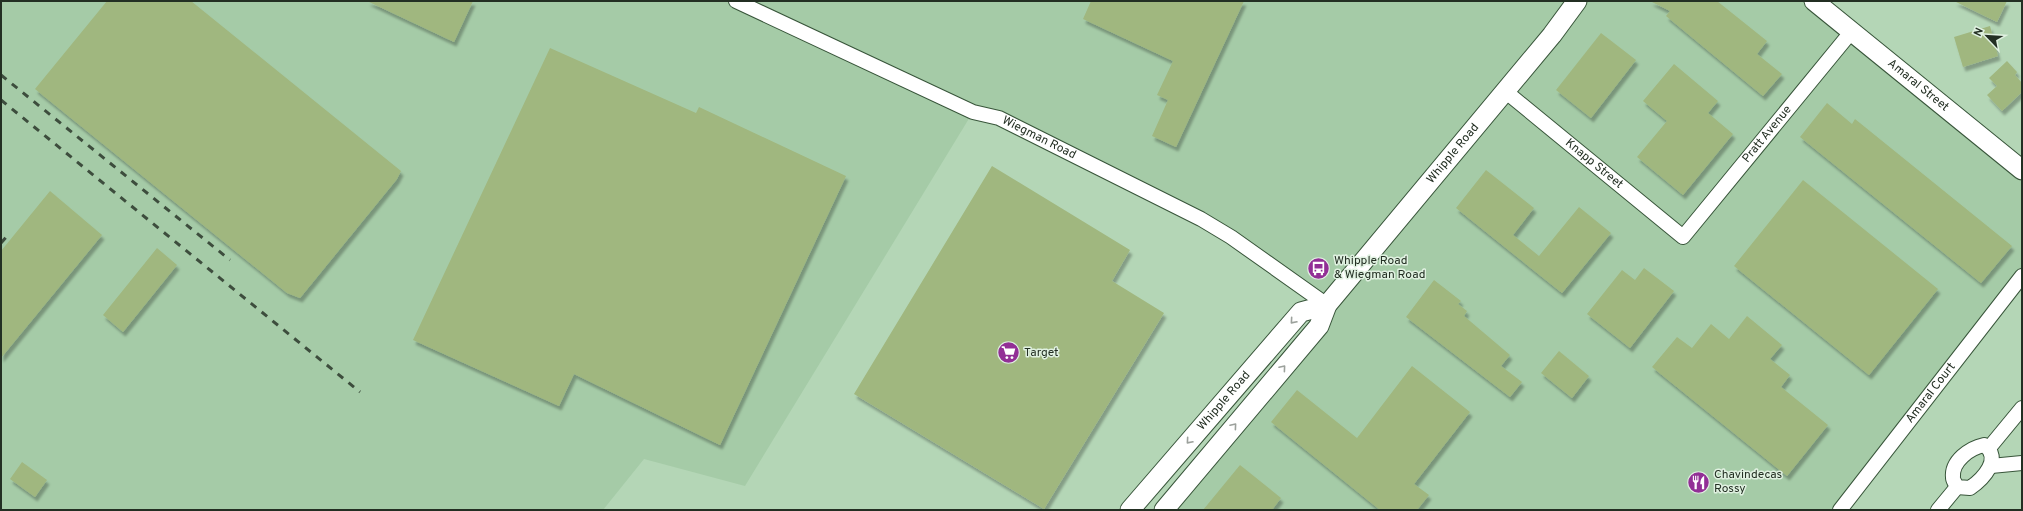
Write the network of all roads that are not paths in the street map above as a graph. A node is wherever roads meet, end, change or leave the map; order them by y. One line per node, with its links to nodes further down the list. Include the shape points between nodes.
1 (736, 1): 9 (street, Wiegman Road, via 973,112 999,118 1201,219 1231,237)
2 (1577, 1): 5 (main road, Whipple Road)
3 (1814, 1): 4 (main road, Amaral Street)
4 (1852, 31): 6 (main road, Amaral Street); 7 (street, Pratt Avenue)
5 (1505, 91): 7 (street, Knapp Street); 9 (main road, Whipple Road)
6 (2022, 170)
7 (1683, 237)
8 (2022, 276): 17 (street, Amaral Court)
9 (1327, 305): 15 (main road, Whipple Road, one-way to 15, via 1301,312); 16 (main road, Whipple Road, one-way to 9, via 1319,326)
10 (2022, 408): 11 (street)
11 (1988, 448): 13 (street, via 1992,456); 14 (street, via 1984,445 1975,447 1959,460 1953,478)
12 (2022, 463): 13 (street)
13 (1991, 466): 14 (street, via 1986,475 1970,488)
14 (1957, 487): 18 (street)
15 (1130, 510)
16 (1164, 510)
17 (1840, 510)
18 (1938, 510)

